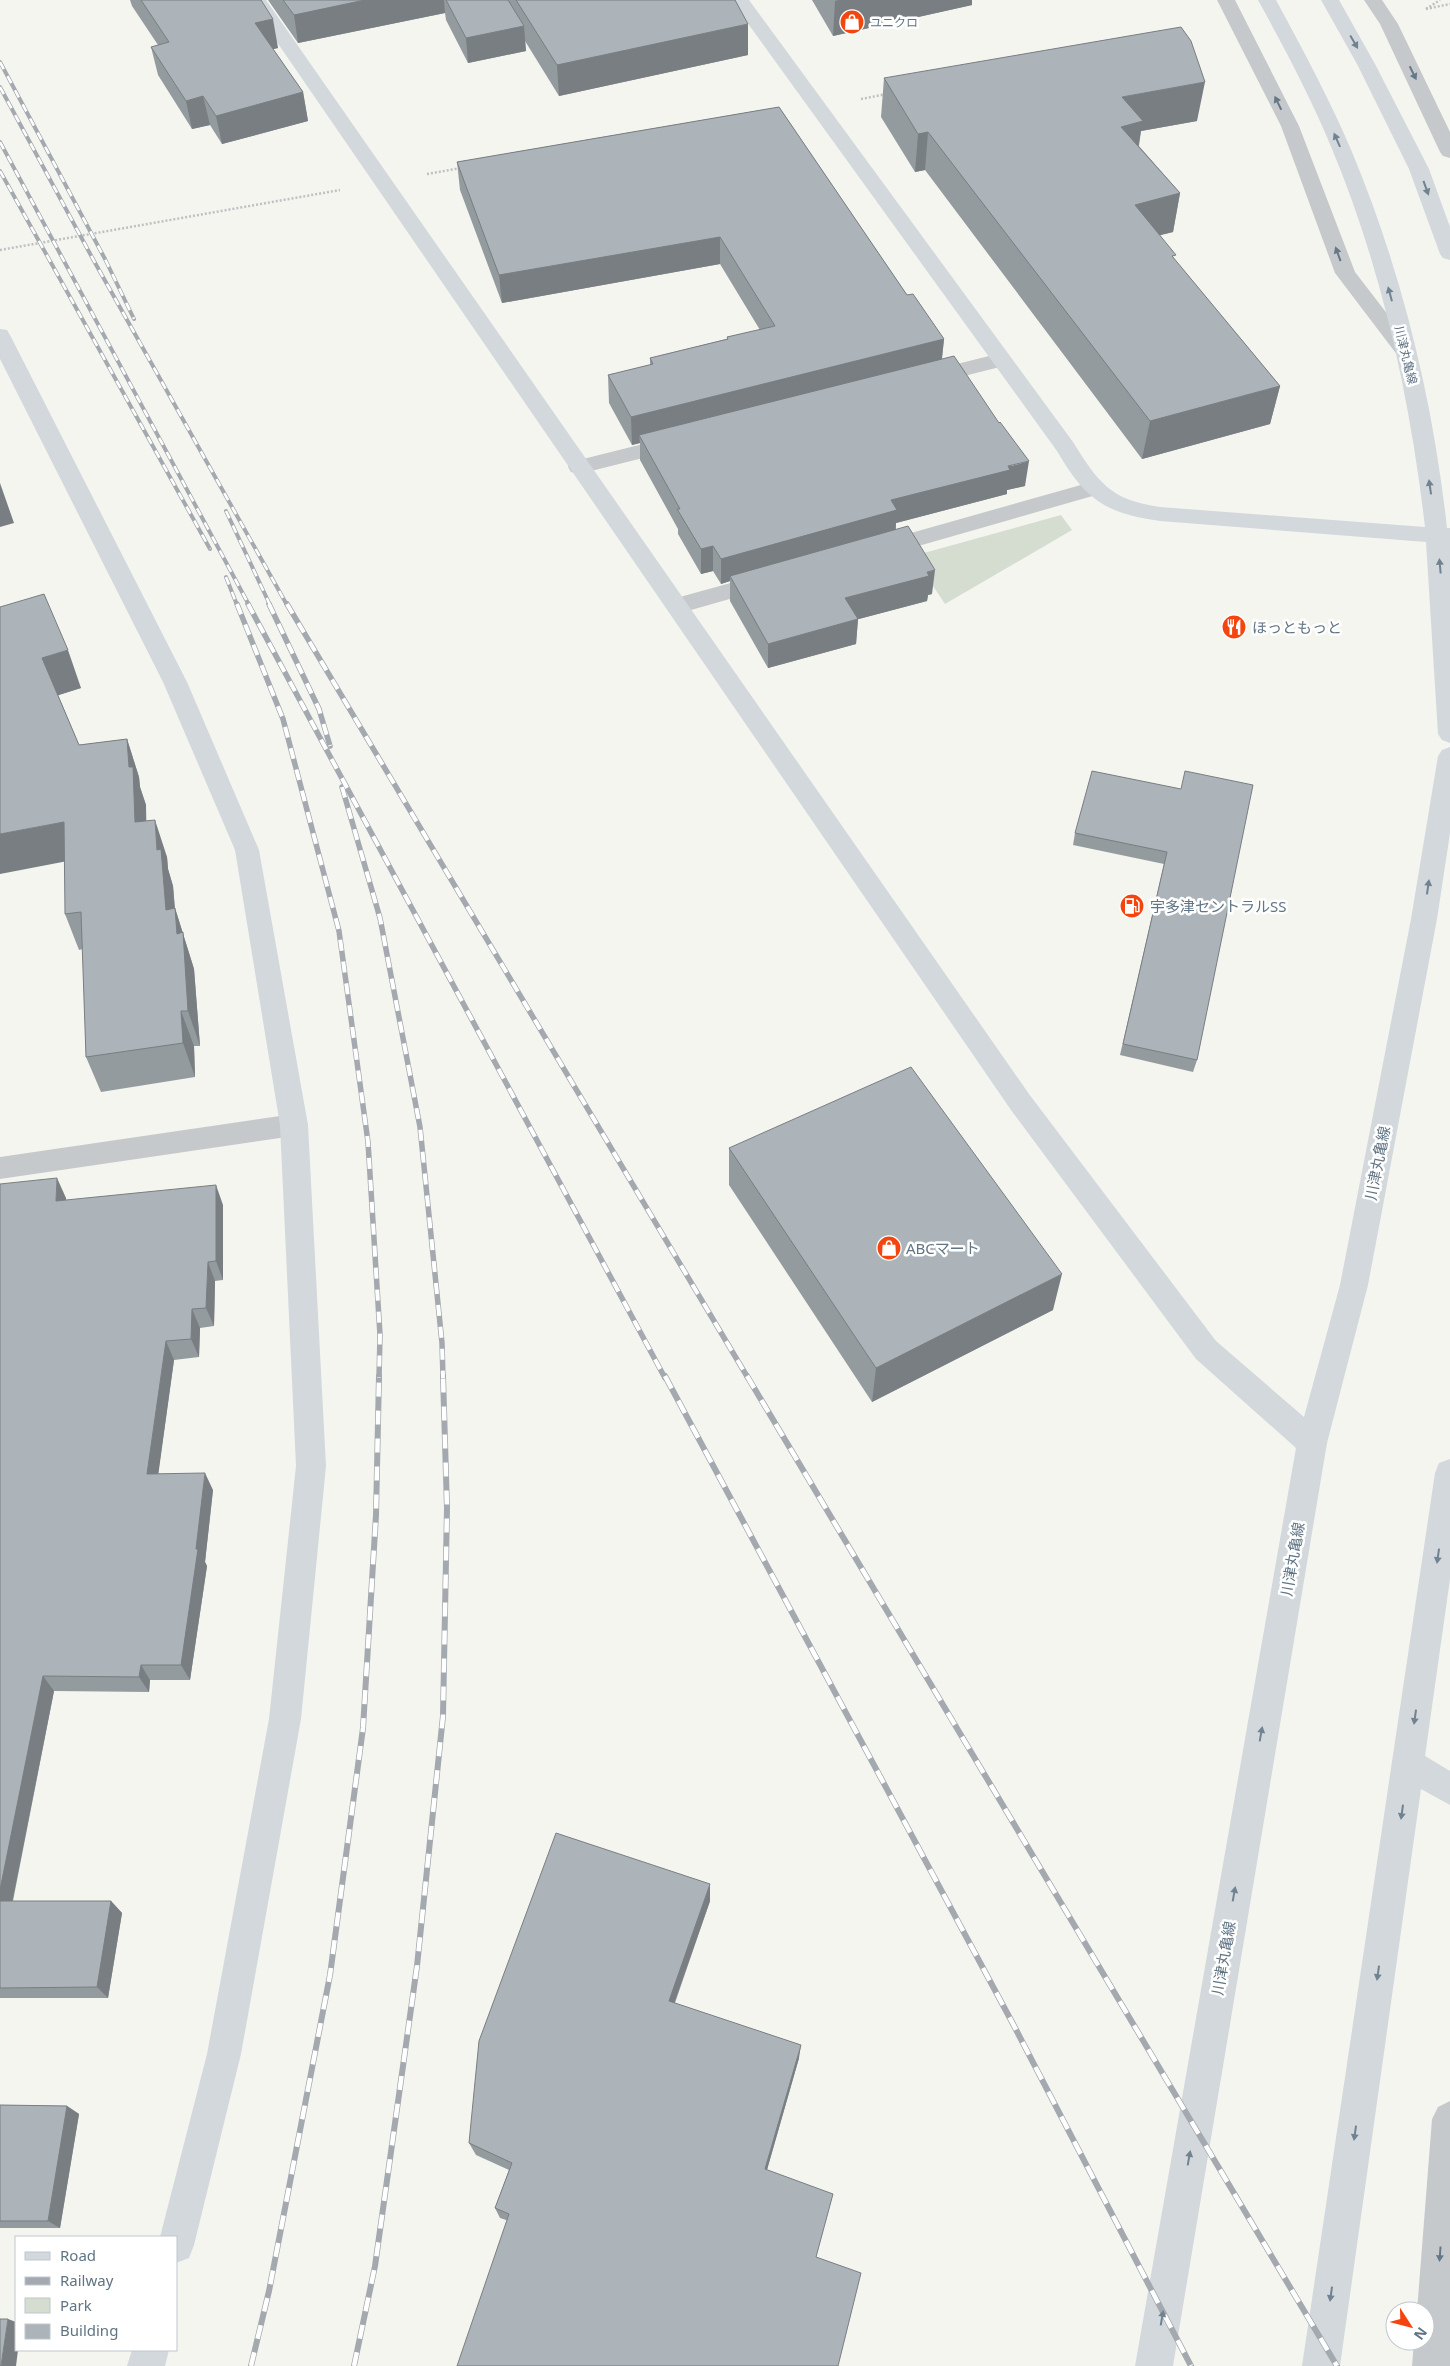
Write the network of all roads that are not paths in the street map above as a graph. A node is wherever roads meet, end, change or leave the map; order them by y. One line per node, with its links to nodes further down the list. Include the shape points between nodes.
1 (257, 0): 14 (street)
2 (740, 0): 11 (street)
3 (1226, 0): 10 (street, one-way to 3, via 1345,273 1290,126)
4 (1267, 0): 10 (street, 川津丸亀線, one-way to 4, via 1352,173 1306,71)
5 (1330, 0): 8 (street, one-way to 8, via 1418,169)
6 (1373, 0): 7 (street, one-way to 7, via 1388,24)
7 (1450, 152)
8 (1450, 254)
9 (3, 350): 22 (street, via 175,682 248,850)
10 (1405, 350): 16 (street, 川津丸亀線, one-way to 10)
11 (1002, 360): 12 (street); 15 (street)
12 (908, 384)
13 (690, 439): 14 (street)
14 (580, 467): 19 (street)
15 (1095, 488): 16 (street, via 1122,505 1160,514); 17 (street)
16 (1444, 536): 20 (street, 川津丸亀線, one-way to 16)
17 (863, 554)
18 (788, 575): 19 (street)
19 (677, 606): 24 (street, via 1020,1102 1206,1350)
20 (1450, 734)
21 (1450, 756): 24 (street, 川津丸亀線, one-way to 21, via 1354,1285 1424,919)
22 (294, 1125): 23 (street); 29 (street, via 311,1466 285,1719 224,2054)
23 (0, 1168)
24 (1312, 1443): 32 (street, 川津丸亀線, one-way to 24)
25 (1450, 1473): 26 (street, one-way to 26)
26 (1409, 1764): 27 (street); 33 (street, one-way to 33)
27 (1450, 1789)
28 (1450, 2118): 34 (street, one-way to 34)
29 (178, 2237)
30 (150, 2351): 31 (street)
31 (146, 2366)
32 (1154, 2366)
33 (1321, 2366)
34 (1431, 2366)

